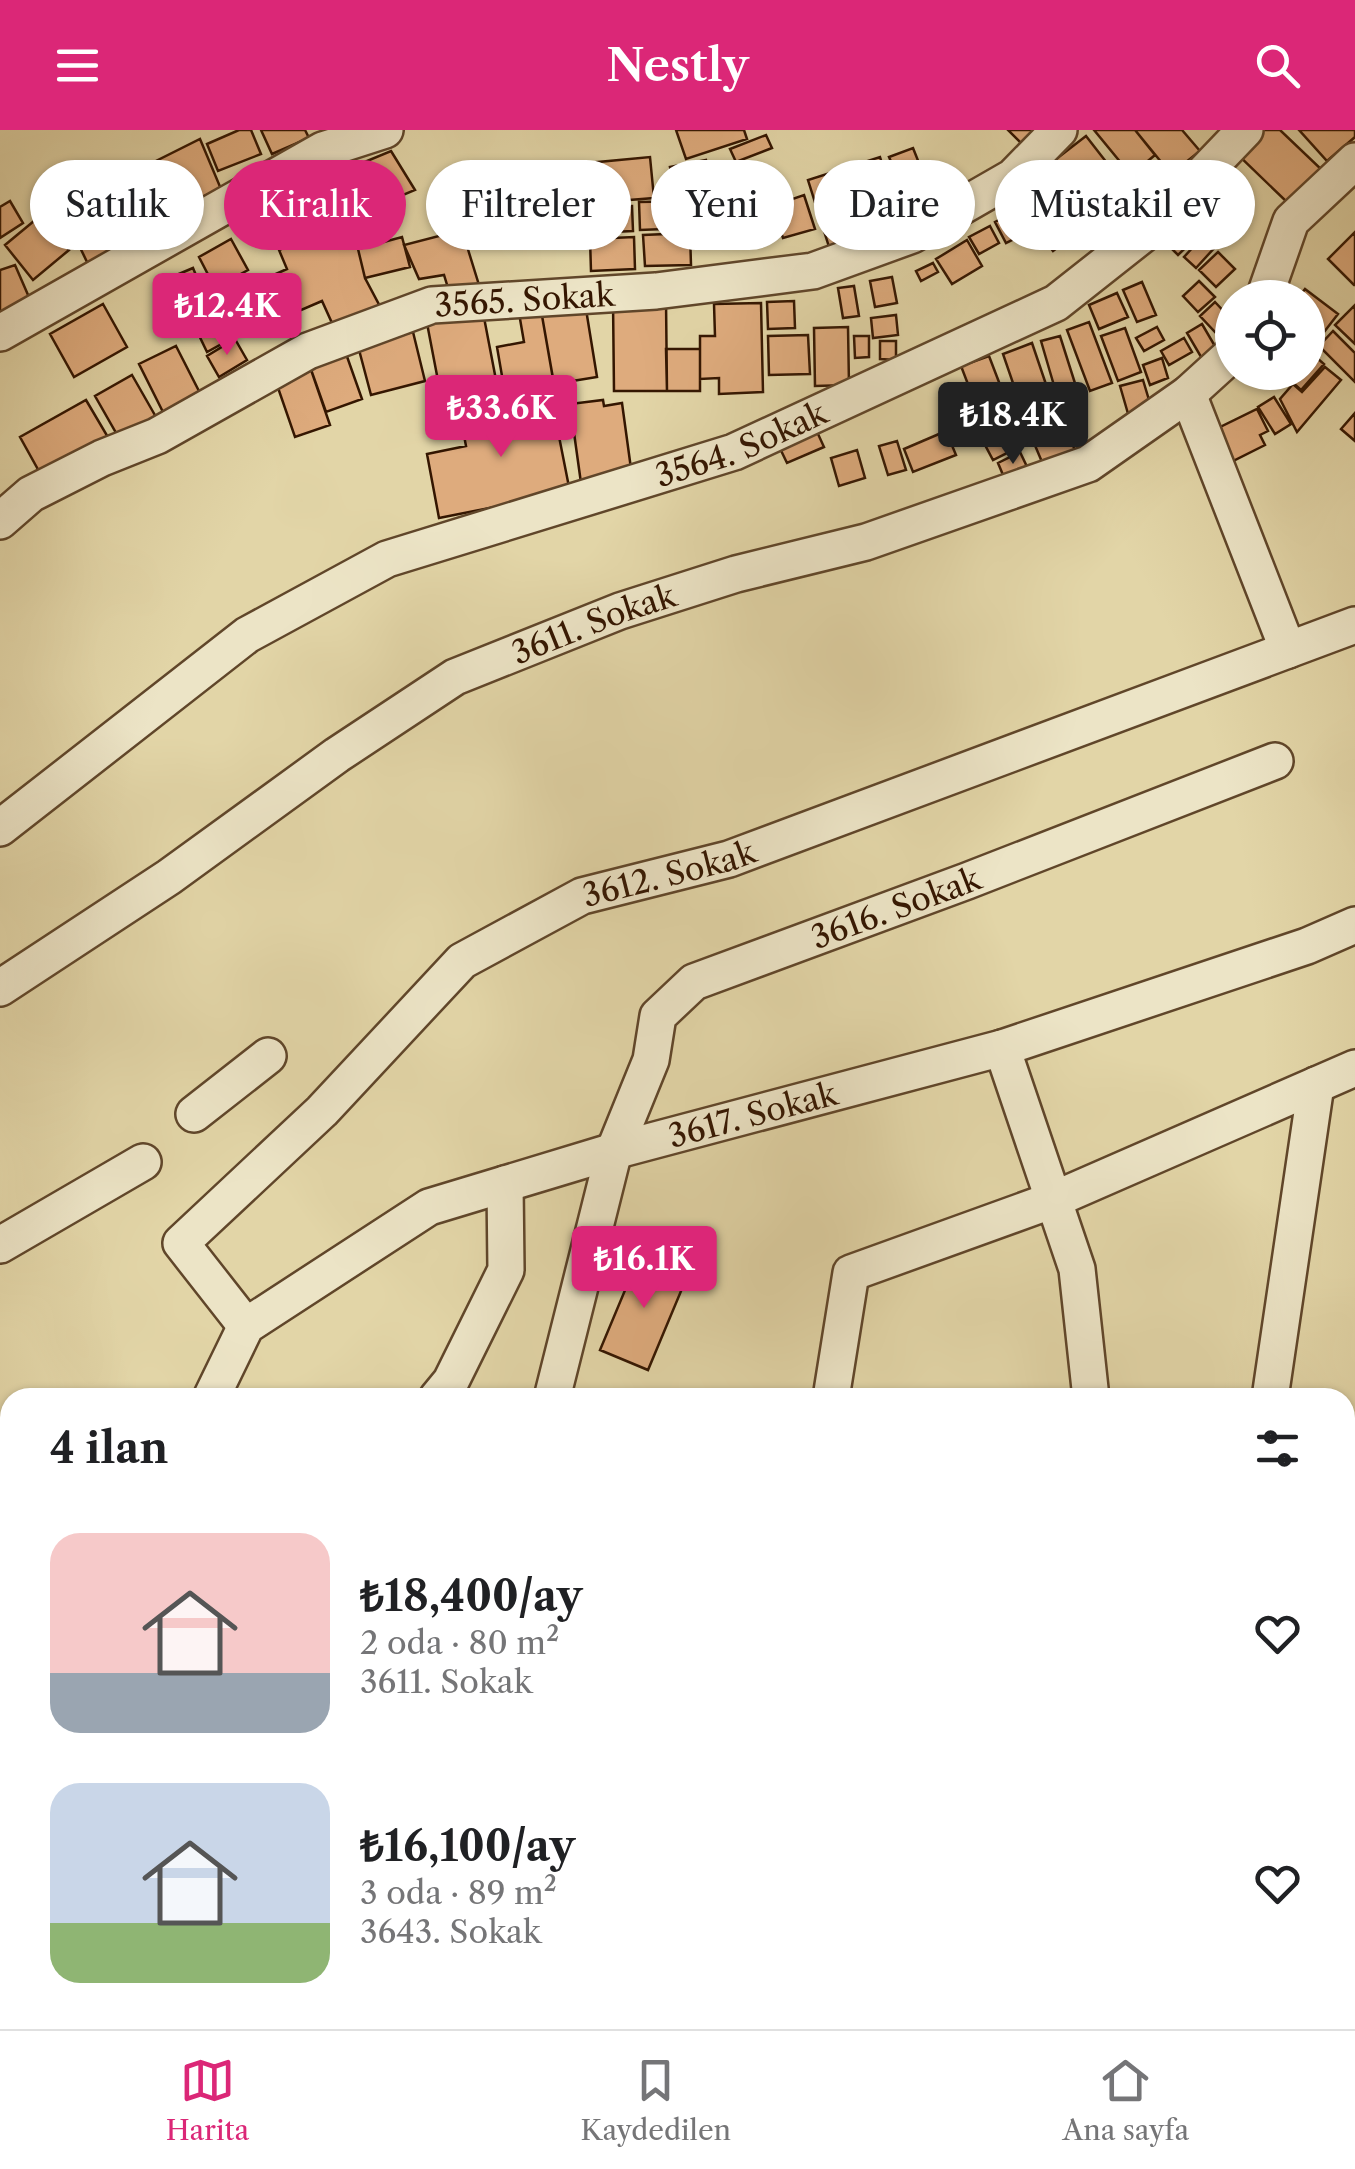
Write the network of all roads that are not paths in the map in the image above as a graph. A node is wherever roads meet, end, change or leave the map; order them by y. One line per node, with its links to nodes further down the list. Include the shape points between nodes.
1 (385, 130): 6 (street, via 323,150)
2 (1059, 130): 9 (street, 3565. Sokak, via 1013,177 912,234 813,270 656,291 432,305 308,351 157,436 31,494)
3 (1246, 130): 13 (street, 3564. Sokak, via 1151,228 1056,303 734,452 387,559 247,635)
4 (1355, 160): 5 (street, via 1292,221)
5 (1271, 280)
6 (0, 333)
7 (1215, 369): 8 (street, 3611. Sokak)
8 (1188, 394): 11 (street); 15 (street, 3611. Sokak, via 1088,464 866,542 620,610 455,677)
9 (0, 521)
10 (1355, 625): 11 (street, 3612. Sokak)
11 (1288, 650): 26 (street, 3612. Sokak, via 729,859 582,896 462,961 322,1111 181,1243)
12 (1274, 760): 21 (street, 3616. Sokak, via 694,982 658,1016 651,1060)
13 (0, 828)
14 (1355, 925): 16 (street, 3617. Sokak)
15 (0, 988)
16 (1002, 1048): 21 (street, 3617. Sokak); 24 (street)
17 (268, 1056): 20 (street)
18 (1355, 1068): 19 (street)
19 (1316, 1086): 24 (street); 32 (street)
20 (194, 1114)
21 (614, 1150): 23 (street, 3617. Sokak); 29 (street, 3616. Sokak)
22 (143, 1162): 25 (street)
23 (506, 1184): 26 (street, 3617. Sokak, via 430,1207); 28 (street, via 506,1270)
24 (1054, 1200): 30 (street, via 852,1273); 31 (street, via 1077,1269)
25 (0, 1244)
26 (246, 1326): 27 (street)
27 (216, 1388)
28 (445, 1388)
29 (554, 1388)
30 (833, 1388)
31 (1090, 1388)
32 (1271, 1388)

